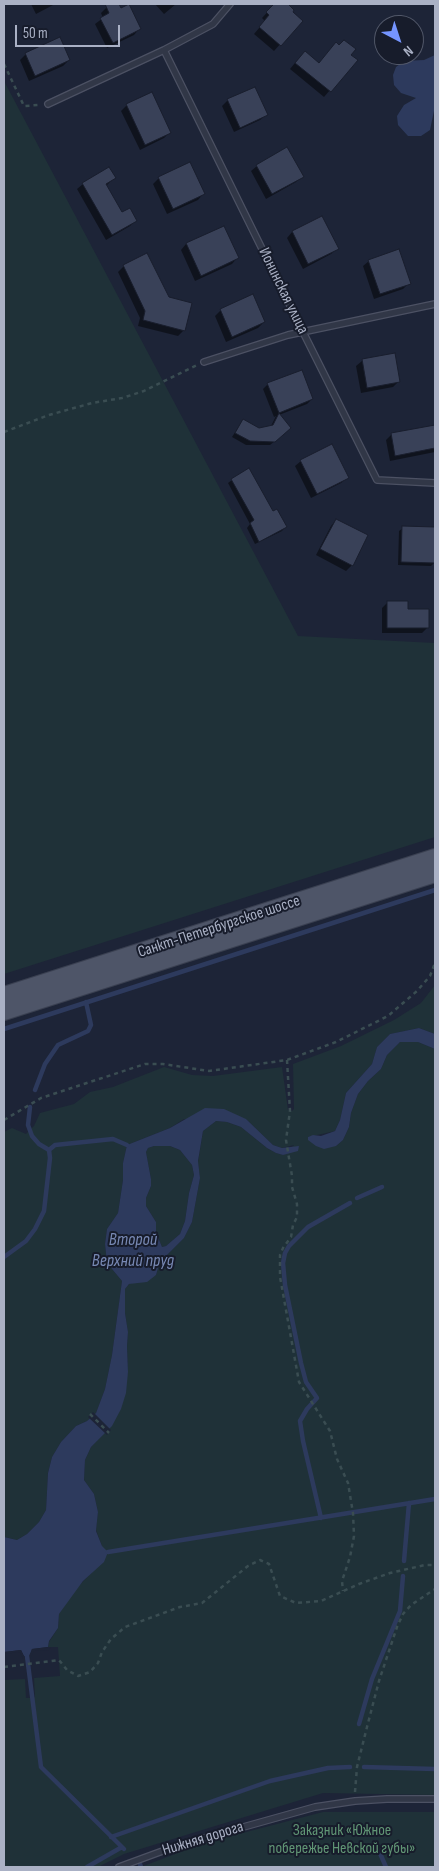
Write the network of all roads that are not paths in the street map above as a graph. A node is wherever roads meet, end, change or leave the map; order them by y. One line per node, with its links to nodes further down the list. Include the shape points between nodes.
1 (230, 4): 2 (lane, via 212,24)
2 (164, 50): 3 (lane); 5 (lane, Ионинская улица)
3 (48, 104)
4 (435, 304): 5 (lane)
5 (302, 332): 6 (lane); 7 (lane, Ионинская улица, via 377,480)
6 (204, 362)
7 (435, 483)
8 (435, 858): 10 (main road, Санкт-Петербургское шоссе)
9 (435, 873): 11 (main road, Санкт-Петербургское шоссе)
10 (4, 996)
11 (4, 1011)
12 (435, 1799): 13 (lane, Нижняя дорога, via 355,1801 315,1808 179,1845)
13 (120, 1867)

